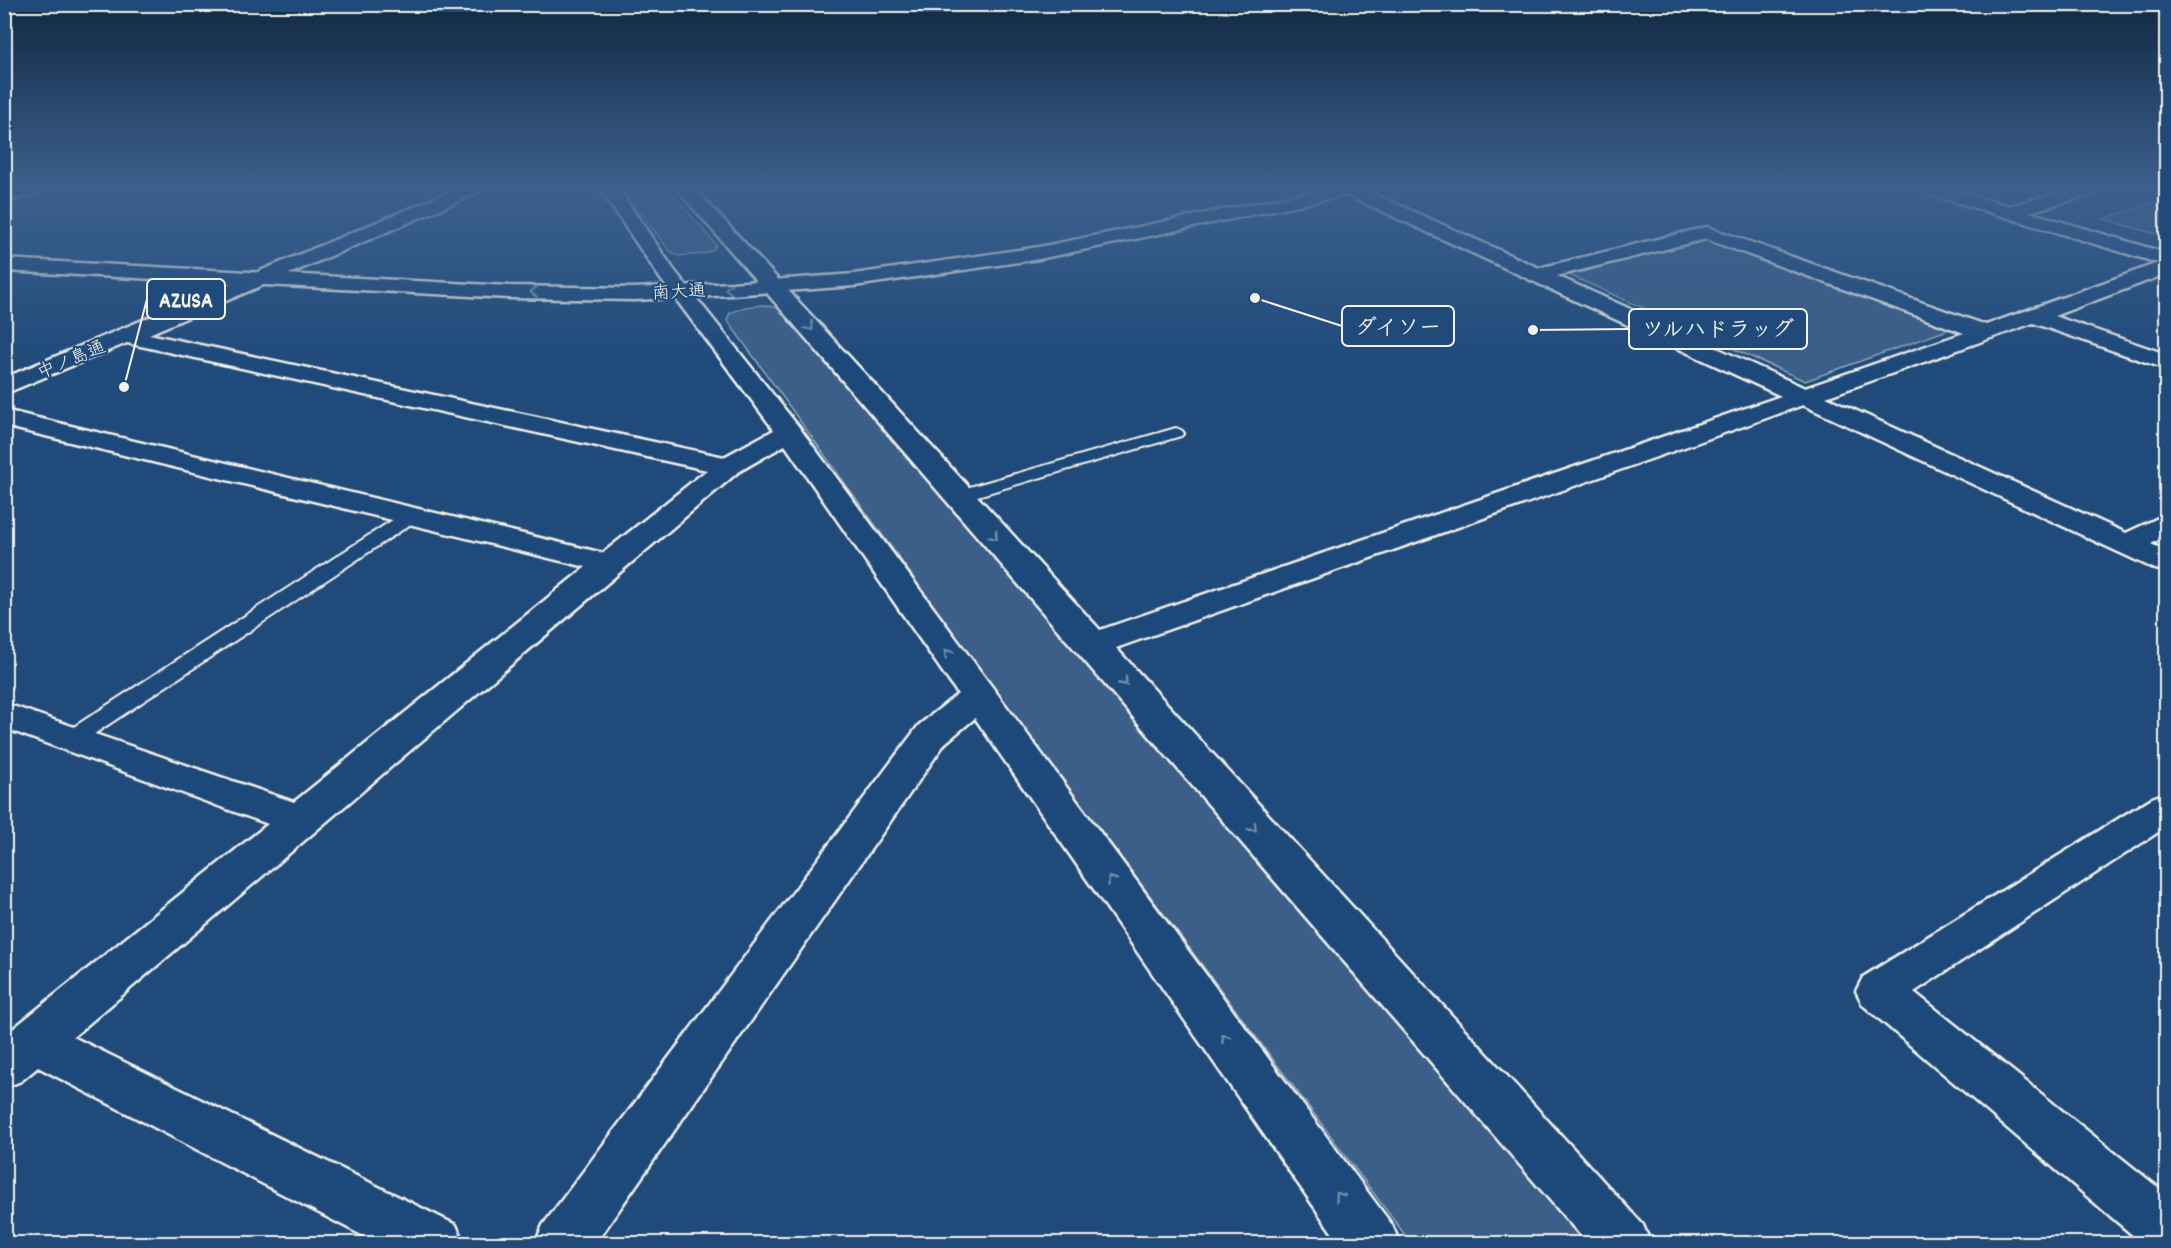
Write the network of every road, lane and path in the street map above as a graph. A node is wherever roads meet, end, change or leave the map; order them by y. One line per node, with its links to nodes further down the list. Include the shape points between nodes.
1 (329, 248): 12 (street, 中ノ島通)
2 (650, 248): 17 (street)
3 (740, 248): 16 (street)
4 (956, 248): 16 (street, 南大通)
5 (1062, 248): 16 (street, 南大通, via 916,273)
6 (1478, 248): 14 (street)
7 (1645, 248): 14 (street)
8 (1750, 248): 19 (street)
9 (2130, 248): 10 (street)
10 (2166, 259)
11 (6, 262): 12 (street, 南大通); 15 (street, 南大通)
12 (294, 263): 15 (street, 中ノ島通); 17 (street, 南大通)
13 (2166, 267): 18 (street)
14 (1537, 275): 23 (street)
15 (259, 277): 17 (street, 南大通, one-way to 15, via 635,294 509,292); 20 (street, 中ノ島通)
16 (767, 278): 17 (street, 南大通); 28 (street, one-way to 28)
17 (674, 283): 25 (street)
18 (2034, 316): 19 (street); 21 (street)
19 (1986, 333): 23 (street)
20 (126, 336): 22 (street, 中ノ島通); 27 (street)
21 (2166, 362)
22 (4, 387)
23 (1804, 396): 31 (street); 34 (street)
24 (4, 418): 29 (street)
25 (789, 432): 27 (street); 35 (street, one-way to 25)
26 (1176, 433): 28 (lane)
27 (728, 466): 33 (street)
28 (958, 495): 34 (street, one-way to 34)
29 (411, 516): 33 (street); 37 (lane)
30 (2166, 525): 31 (street)
31 (2127, 544): 32 (street)
32 (2166, 562)
33 (610, 564): 39 (street)
34 (1091, 645): 45 (street, one-way to 45)
35 (978, 696): 43 (street, via 932,734); 44 (street, one-way to 35)
36 (4, 715): 37 (street)
37 (72, 739): 39 (street)
38 (2166, 808): 41 (street, via 1879,992)
39 (301, 820): 40 (street)
40 (19, 1054): 42 (street)
41 (2166, 1228)
42 (437, 1244)
43 (562, 1244)
44 (1373, 1244)
45 (1624, 1244)

